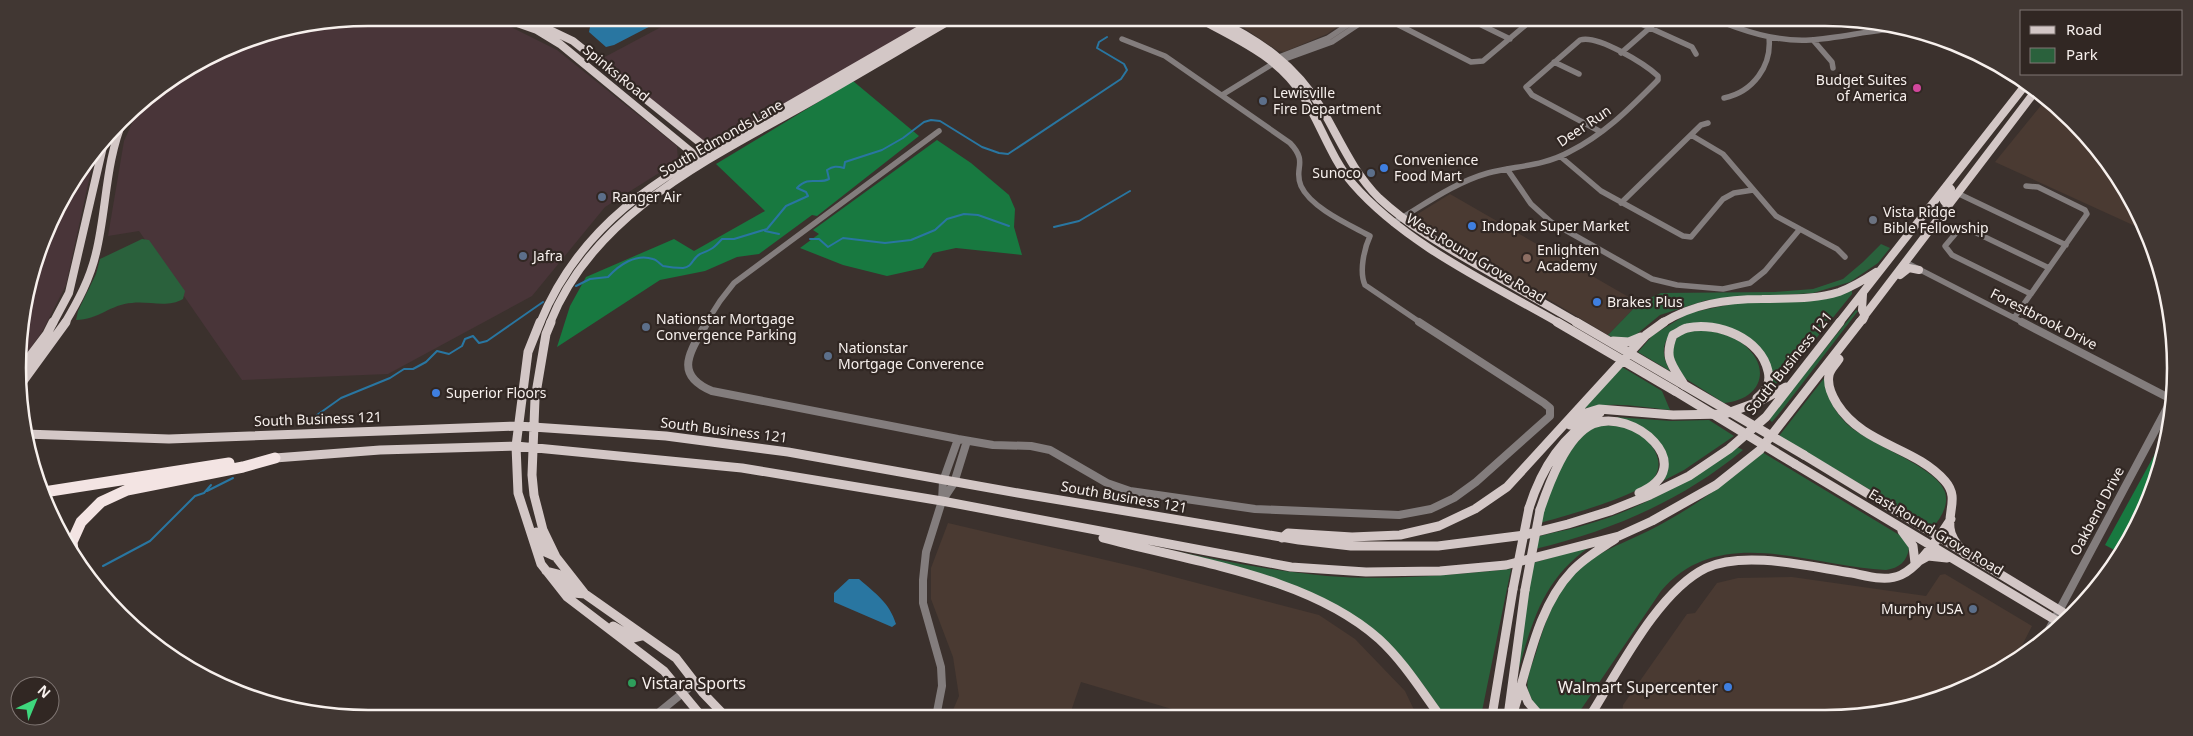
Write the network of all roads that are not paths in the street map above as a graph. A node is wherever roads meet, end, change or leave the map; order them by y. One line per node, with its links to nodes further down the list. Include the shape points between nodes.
1 (536, 26): 14 (main road, Spinks Road)
2 (927, 26): 26 (main road, South Edmonds Lane)
3 (939, 26): 26 (main road, South Edmonds Lane)
4 (1214, 26): 23 (main road, West Round Grove Road)
5 (1229, 26): 23 (main road, West Round Grove Road, via 1247,35)
6 (1346, 26): 23 (street, via 1328,38)
7 (1356, 26): 23 (street, via 1332,42)
8 (1401, 26): 19 (street, via 1477,63)
9 (1483, 26): 19 (street)
10 (1525, 26): 19 (street)
11 (1646, 26): 15 (street)
12 (1652, 26): 15 (street)
13 (1732, 26): 17 (street)
14 (540, 27): 39 (main road, Spinks Road, via 573,41); 42 (main road, Spinks Road)
15 (1650, 28): 21 (street); 22 (street, via 1692,47)
16 (1873, 30): 20 (street)
17 (1769, 37): 20 (street); 31 (street, via 1768,60 1760,72 1734,97)
18 (1122, 39): 29 (street, via 1165,56)
19 (1510, 39)
20 (1813, 40): 25 (street, via 1832,62)
21 (1621, 53): 24 (street, via 1585,38); 36 (street, Deer Run, via 1652,70 1659,78 1611,126)
22 (1696, 54)
23 (1279, 60): 29 (street); 50 (main road, West Round Grove Road, via 1298,75 1316,99 1363,181); 52 (main road, West Round Grove Road, via 1299,90 1334,157 1353,184)
24 (1554, 62): 27 (street); 36 (street, via 1527,85 1526,90)
25 (1833, 68)
26 (857, 71): 39 (main road, South Edmonds Lane)
27 (1579, 74)
28 (2022, 89): 32 (main road, South Business 121)
29 (1222, 95): 91 (street, via 1296,148 1302,162 1301,186 1311,199 1370,236 1363,275 1369,290 1544,403 1550,408 1550,416 1454,498 1431,508 1399,515 1255,509 1130,490 1107,483 1050,450)
30 (2032, 96): 34 (main road)
31 (1724, 98)
32 (2000, 118): 34 (main road); 44 (main road, South Business 121)
33 (1708, 123): 38 (street)
34 (2011, 124): 47 (main road)
35 (939, 131): 90 (street, via 740,278 716,306 687,362 688,373 694,383 712,391)
36 (1600, 132): 41 (street, Deer Run)
37 (118, 134): 57 (main road)
38 (1691, 135): 46 (street, via 1723,154); 48 (street)
39 (712, 153): 42 (main road, South Edmonds Lane)
40 (101, 155): 59 (main road)
41 (1561, 157): 43 (street, Deer Run); 48 (street, via 1601,191)
42 (701, 159): 51 (main road, South Edmonds Lane, via 639,194); 56 (main road, South Edmonds Lane, via 617,226)
43 (1507, 169): 50 (street, Deer Run, via 1462,182); 53 (street, via 1531,204 1551,222 1652,279 1668,284 1696,289 1748,283 1759,277)
44 (1947, 186): 49 (main road, via 1951,189 1944,201); 54 (main road, South Business 121)
45 (2026, 186): 55 (street, via 2038,188 2085,210 2087,214)
46 (1753, 190): 48 (street, via 1728,196 1691,237 1683,236); 53 (street, via 1776,216)
47 (1955, 195): 49 (main road); 55 (street)
48 (1621, 203)
49 (1948, 206): 60 (main road)
50 (1402, 218): 52 (street, Deer Run); 70 (main road, West Round Grove Road, via 1427,236)
51 (610, 221): 56 (main road, via 595,245); 66 (main road, South Edmonds Lane, via 590,240)
52 (1393, 223): 65 (main road, West Round Grove Road)
53 (1800, 229): 58 (street, via 1837,249)
54 (1905, 239): 60 (main road); 61 (main road, South Business 121)
55 (2066, 244): 62 (street)
56 (597, 248): 69 (main road, South Edmonds Lane, via 582,264)
57 (95, 255): 59 (main road); 80 (main road, via 71,316)
58 (1845, 257)
59 (78, 258): 77 (main road, via 61,311)
60 (1905, 262): 63 (street, Forestbrook Drive); 64 (main road)
61 (1886, 264): 67 (main road, South Business 121); 74 (main road, via 1846,289 1809,298 1717,302 1677,314)
62 (2049, 268): 68 (street); 68 (street, via 1962,226 1945,246 1952,255)
63 (1920, 270): 64 (main road, via 1909,268 1902,275); 72 (street, Forestbrook Drive)
64 (1895, 276): 71 (main road)
65 (1478, 277): 70 (main road, via 1499,283 1557,317); 75 (main road, West Round Grove Road)
66 (557, 285): 69 (main road, via 561,289 552,307); 87 (main road, South Edmonds Lane, via 536,326 528,352)
67 (1863, 294): 71 (main road); 82 (main road, South Business 121)
68 (2032, 294): 72 (street)
69 (555, 311): 88 (main road, South Edmonds Lane, via 546,334 536,383)
70 (1563, 315): 73 (main road, West Round Grove Road)
71 (1865, 316): 106 (main road, via 1829,375 1830,392 1840,411 1860,430 1925,465 1945,482 1955,504); 107 (main road, via 1760,450 1716,485)
72 (2014, 318): 83 (street, Forestbrook Drive)
73 (1593, 332): 74 (main road, via 1622,343); 76 (main road, West Round Grove Road)
74 (1646, 335): 76 (main road)
75 (1586, 340): 78 (main road, West Round Grove Road); 79 (main road, via 1609,360)
76 (1629, 353): 78 (main road); 81 (main road, West Round Grove Road)
77 (26, 361)
78 (1622, 361): 79 (main road); 97 (main road, West Round Grove Road, bridge)
79 (1610, 374): 94 (main road)
80 (26, 377)
81 (1684, 385): 85 (main road, via 1668,354 1669,341 1688,328 1717,328 1735,334 1760,353 1770,374 1764,392); 95 (main road, West Round Grove Road, bridge)
82 (1791, 385): 85 (main road); 101 (main road, South Business 121, via 1766,416 1729,449 1689,476)
83 (2166, 393)
84 (1609, 409): 85 (main road, via 1716,416); 94 (main road, via 1586,413 1544,452); 128 (main road, bridge, via 1583,423 1562,444 1538,479 1529,508)
85 (1735, 411)
86 (2163, 416): 116 (street, Oakbend Drive)
87 (518, 426): 88 (main road, South Business 121); 89 (main road, South Business 121, via 161,439); 92 (main road, South Edmonds Lane)
88 (535, 427): 93 (main road, South Edmonds Lane); 98 (main road, South Business 121, via 696,438)
89 (33, 434)
90 (958, 439): 91 (street); 98 (street)
91 (967, 441): 99 (street)
92 (516, 446): 93 (main road); 96 (main road, via 380,450); 103 (main road, South Edmonds Lane, via 518,493)
93 (534, 449): 102 (main road, via 718,464); 111 (main road, South Edmonds Lane, via 534,494 543,530)
94 (1536, 455): 108 (main road, via 1507,487 1486,503 1468,515 1445,523 1363,538 1288,532)
95 (1804, 456): 110 (main road, East Round Grove Road)
96 (275, 458): 100 (highway); 109 (highway, via 127,490 101,502 81,522)
97 (1795, 464): 104 (main road, East Round Grove Road)
98 (944, 481): 99 (main road, South Business 121); 102 (street)
99 (954, 483): 102 (street); 108 (main road, South Business 121)
100 (49, 491)
101 (1637, 500): 108 (main road, South Business 121, via 1540,531 1434,547 1350,546); 129 (main road, bridge, via 1638,494 1657,483 1663,474 1660,449 1641,430 1621,422 1605,421 1588,427 1569,448 1549,482 1540,510)
102 (942, 502): 105 (main road); 126 (street, via 926,552 923,580 923,603 941,668 942,686)
103 (524, 512): 111 (main road, via 545,552); 114 (main road)
104 (1884, 517): 110 (main road, East Round Grove Road); 113 (main road, via 1896,525 1913,545)
105 (1031, 519): 107 (main road, via 1291,566 1347,572 1440,571 1506,565); 127 (main road, via 1303,592 1344,612 1378,638 1416,680)
106 (1951, 519): 110 (main road); 112 (main road, via 1952,535)
107 (1619, 536): 121 (main road, via 1582,563 1555,595 1536,636)
108 (1282, 538)
109 (73, 540)
110 (1934, 541): 112 (main road, East Round Grove Road); 113 (main road)
111 (556, 557): 115 (main road)
112 (1962, 558): 113 (main road, via 1928,556); 116 (main road, East Round Grove Road); 117 (main road, East Round Grove Road)
113 (1915, 564): 132 (main road, via 1903,574 1887,578 1761,561 1706,567 1687,579 1668,599)
114 (546, 571): 115 (main road, via 556,573 573,593); 118 (main road, via 567,597)
115 (584, 594): 119 (main road)
116 (2064, 613)
117 (2055, 620)
118 (603, 624): 119 (main road, via 634,638); 122 (main road, via 664,671)
119 (642, 636): 120 (main road, via 676,658)
120 (695, 683): 122 (street); 125 (main road)
121 (1521, 684): 130 (main road); 131 (main road)
122 (683, 693): 123 (street); 124 (main road)
123 (662, 710)
124 (697, 710)
125 (720, 710)
126 (937, 710)
127 (1436, 710)
128 (1493, 710)
129 (1509, 710)
130 (1514, 710)
131 (1535, 710)
132 (1594, 710)

